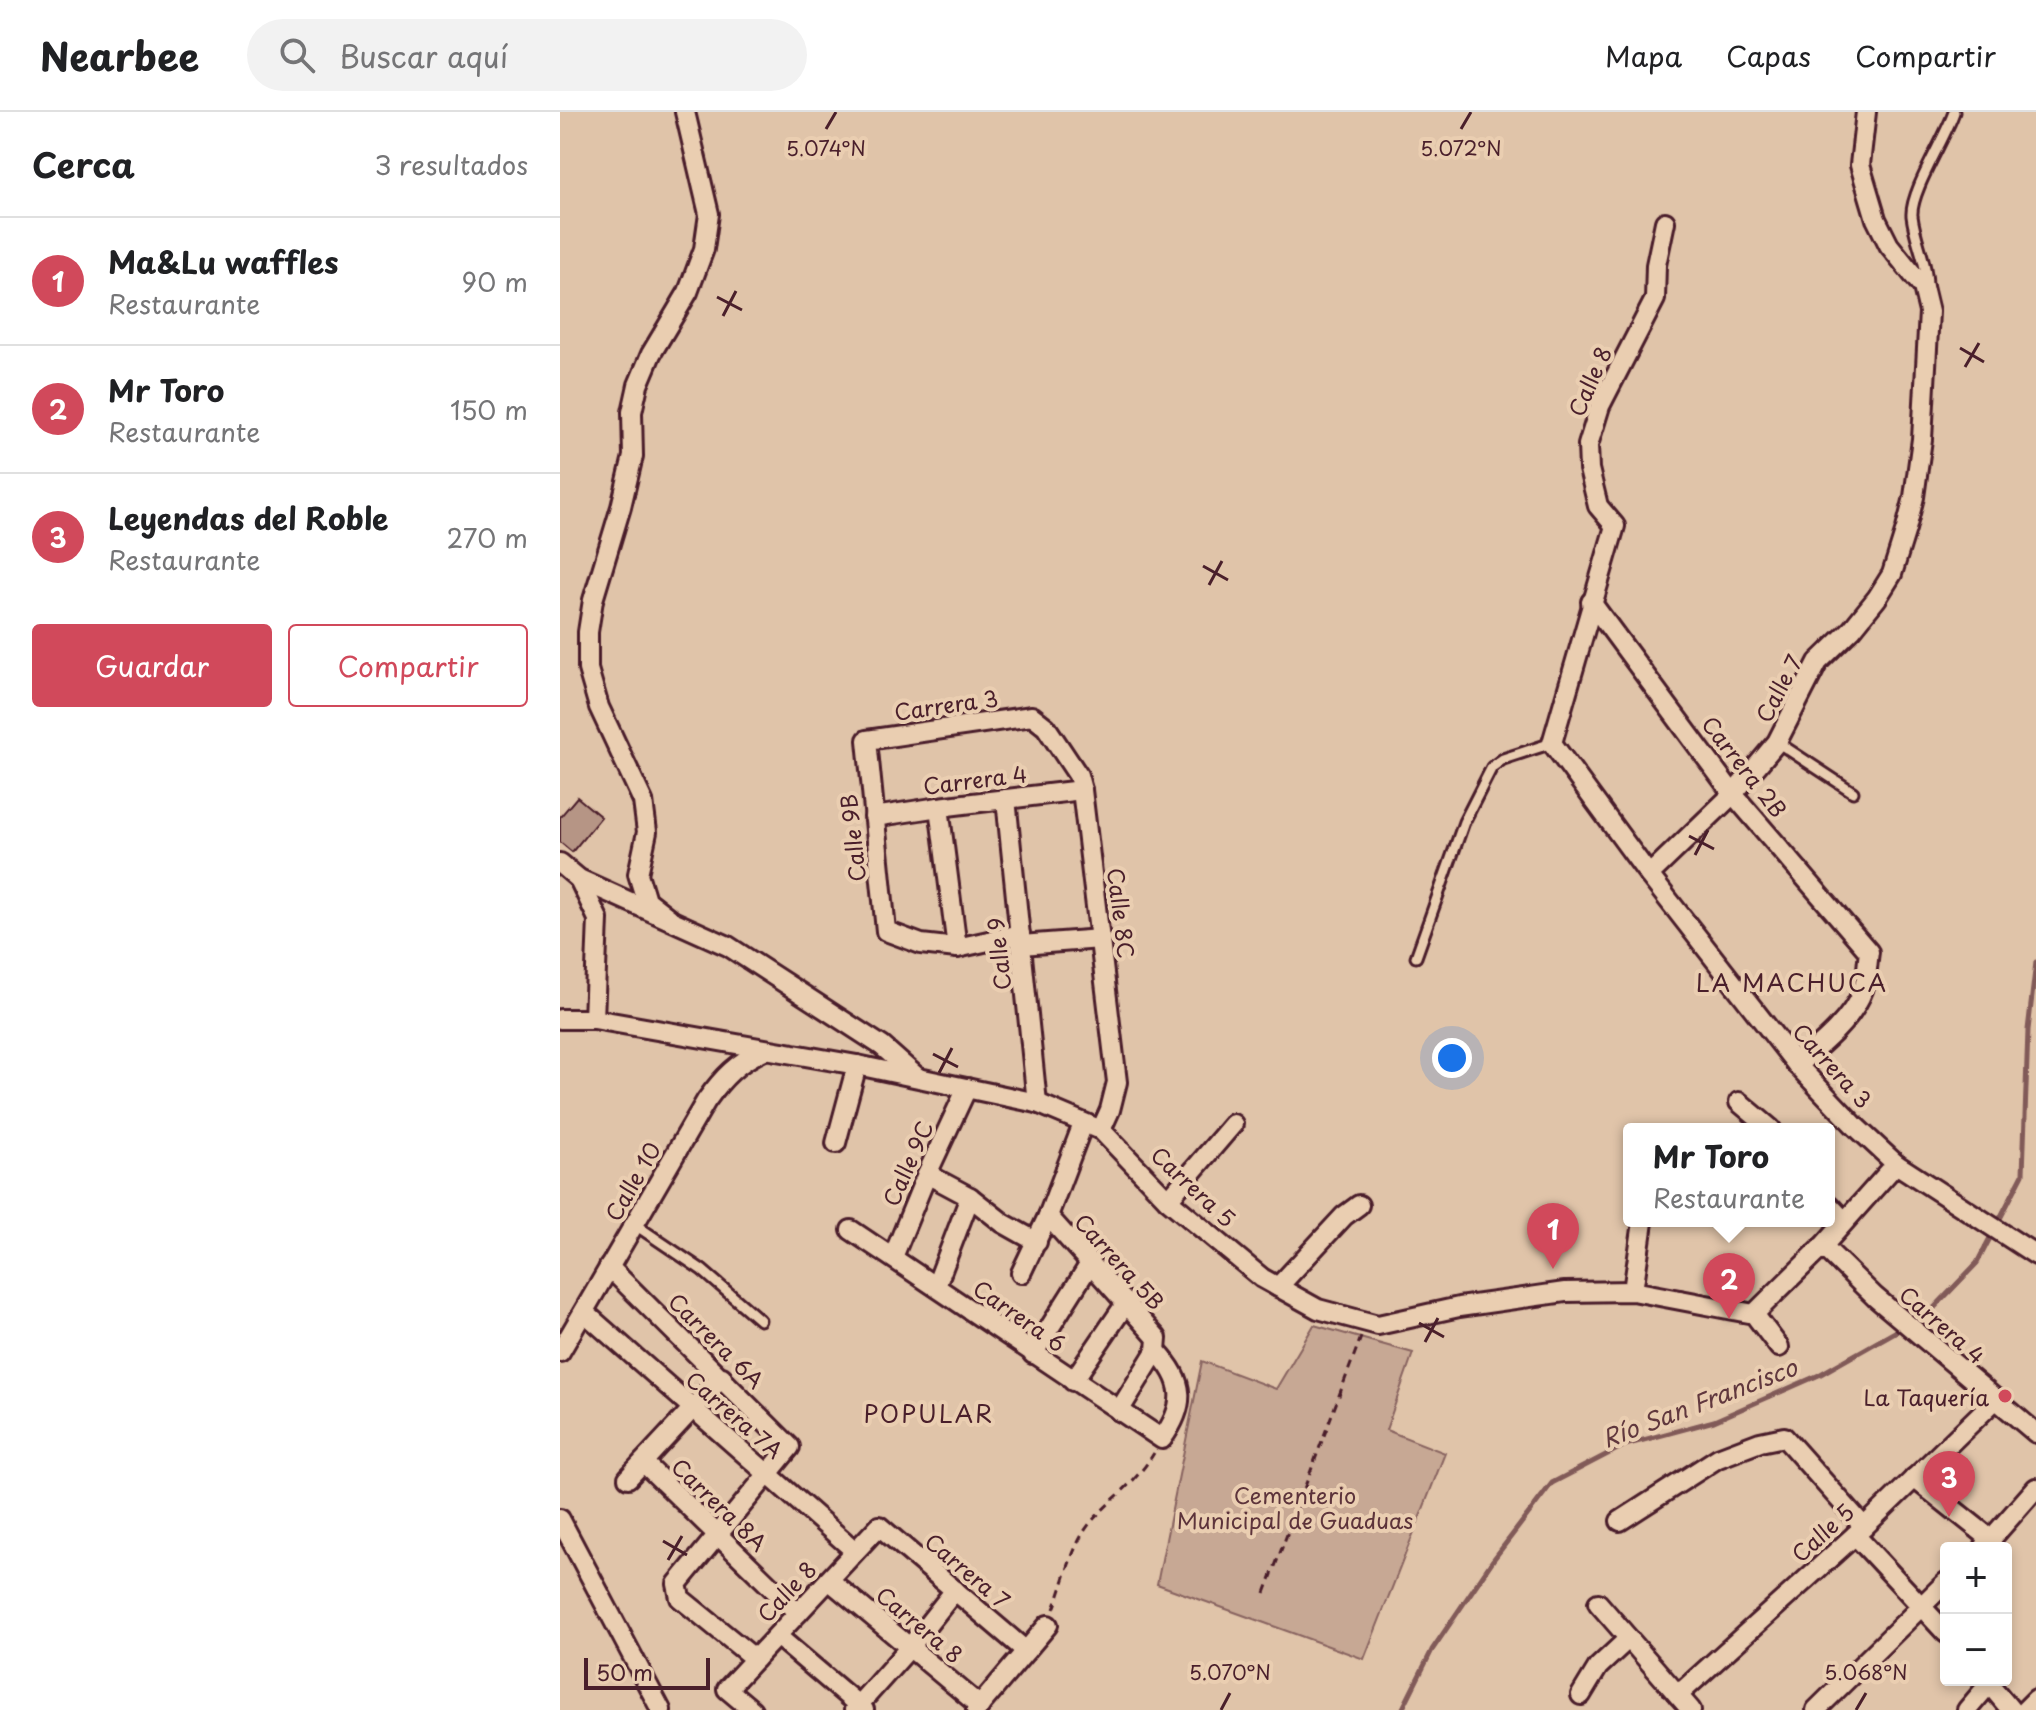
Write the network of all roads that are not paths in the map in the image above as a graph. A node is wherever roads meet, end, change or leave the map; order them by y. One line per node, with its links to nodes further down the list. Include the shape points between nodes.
1 (685, 112): 20 (street, via 709,214 704,249 688,292 638,385 632,412 633,456 588,632 588,669 599,707 643,801 647,832 638,874 646,900)
2 (1866, 112): 5 (street, via 1860,165 1876,219 1889,245 1923,287)
3 (1954, 112): 5 (lane, via 1913,197)
4 (1665, 222): 6 (street, Calle 8, via 1655,299 1600,406 1588,445 1598,506 1615,526)
5 (1926, 300): 9 (street, Calle 7, via 1923,424 1914,497 1892,574 1852,629 1818,662)
6 (1591, 602): 10 (street, Calle 8); 13 (street, Carrera 2B)
7 (1032, 716): 8 (street, Carrera 3); 11 (street, Calle 8C, via 1046,727)
8 (867, 740): 16 (street, Calle 9B)
9 (1777, 742): 12 (lane); 13 (street, Calle 7)
10 (1552, 743): 18 (street, Carrera 3); 24 (lane, via 1492,767 1464,822)
11 (1082, 790): 14 (street, Carrera 4); 21 (street, Calle 8C)
12 (1853, 792)
13 (1733, 794): 18 (street, Calle 7); 29 (street, Carrera 2B, via 1869,952 1863,990 1845,1018)
14 (1006, 799): 15 (street, Carrera 4); 22 (street, Calle 9)
15 (939, 807): 16 (street, Carrera 4); 23 (street)
16 (874, 817): 23 (street, Calle 9B, via 886,931 921,944)
17 (560, 863): 19 (street)
18 (1649, 875): 29 (street, Carrera 3)
19 (579, 879): 20 (street); 26 (street, via 598,919)
20 (669, 918): 30 (street, via 775,975 882,1046)
21 (1101, 939): 22 (street); 36 (street, Calle 8C, via 1117,1082 1110,1110)
22 (1021, 940): 23 (street); 33 (street, Calle 9)
23 (957, 948)
24 (1416, 957)
25 (560, 1019): 26 (street, Carrera 5)
26 (594, 1019): 27 (street, Carrera 5)
27 (764, 1050): 28 (street, Carrera 5); 46 (street, Calle 10, via 723,1076)
28 (857, 1065): 30 (street, Carrera 5); 37 (street)
29 (1797, 1065): 38 (street, Carrera 3)
30 (919, 1078): 31 (street, Carrera 5)
31 (967, 1088): 33 (street, Carrera 5); 39 (street, Calle 9C)
32 (1739, 1102): 34 (street)
33 (1037, 1103): 36 (street, Carrera 5)
34 (1764, 1123)
35 (1233, 1124): 41 (street)
36 (1092, 1127): 41 (street, Carrera 5); 44 (street)
37 (836, 1143)
38 (1896, 1164): 45 (street); 51 (street, Carrera 3)
39 (927, 1174): 40 (street); 52 (street, Calle 9C)
40 (970, 1197): 49 (street); 56 (street)
41 (1168, 1200): 57 (street, Carrera 5)
42 (1359, 1205): 57 (street)
43 (1835, 1211): 45 (street)
44 (1048, 1216): 49 (street); 53 (street, Carrera 5B)
45 (1844, 1221): 50 (street)
46 (634, 1224): 54 (street, Calle 10); 62 (lane, via 702,1270)
47 (1642, 1227): 58 (street)
48 (851, 1230): 52 (street, Carrera 6)
49 (1037, 1242): 55 (street)
50 (1823, 1246): 61 (street); 69 (street, Carrera 4)
51 (2032, 1252)
52 (893, 1257): 56 (street, Carrera 6)
53 (1091, 1262): 59 (street, Carrera 5B); 66 (street)
54 (609, 1267): 60 (street, Calle 10); 67 (street, Carrera 6A)
55 (1021, 1273)
56 (936, 1286): 66 (street, Carrera 6)
57 (1278, 1287): 58 (street, Carrera 5, via 1318,1309 1378,1325 1565,1292)
58 (1633, 1291): 61 (street, Carrera 5)
59 (1126, 1303): 63 (street, Carrera 5B); 68 (street)
60 (584, 1312): 65 (street, Calle 10); 70 (street, Carrera 7A)
61 (1754, 1314): 64 (street)
62 (760, 1320)
63 (1156, 1345): 71 (street); 71 (street, Carrera 6, via 1179,1382 1173,1423 1162,1439)
64 (1779, 1347)
65 (560, 1352)
66 (1033, 1354): 68 (street, Carrera 6)
67 (722, 1377): 70 (street); 74 (street, Carrera 6A, via 790,1447)
68 (1073, 1381): 71 (street, Carrera 6)
69 (1995, 1400): 72 (street, Carrera 4); 76 (street, Calle 5)
70 (693, 1408): 73 (street); 74 (street, Carrera 7A)
71 (1119, 1411)
72 (2036, 1433)
73 (643, 1462): 75 (street); 82 (street, Carrera 8A)
74 (768, 1474): 82 (street); 85 (street, Carrera 7A)
75 (628, 1478)
76 (1914, 1478): 81 (street, Calle 5); 83 (street)
77 (2036, 1488): 84 (street)
78 (560, 1519): 106 (street)
79 (1620, 1521): 81 (street, via 1718,1458 1784,1437)
80 (879, 1526): 85 (street, Calle 8); 88 (street, Carrera 7)
81 (1860, 1531): 90 (street); 102 (street, Calle 5)
82 (719, 1536): 91 (street, Carrera 8A); 98 (street, via 679,1579 680,1598)
83 (1986, 1542)
84 (1990, 1542)
85 (855, 1551): 86 (street, Calle 8)
86 (829, 1580): 91 (street, Calle 8); 96 (street, Carrera 8)
87 (1940, 1588): 90 (street)
88 (955, 1590): 96 (street); 97 (street, Carrera 7)
89 (1598, 1603): 95 (street)
90 (1922, 1604): 93 (street); 109 (street)
91 (798, 1613): 94 (street, Calle 8)
92 (1048, 1625): 97 (street)
93 (1940, 1626)
94 (777, 1636): 98 (street, Calle 8); 104 (street)
95 (1628, 1639): 101 (street, via 1598,1667); 102 (street)
96 (910, 1647): 104 (street); 105 (street, Carrera 8)
97 (1026, 1651): 105 (street)
98 (755, 1659): 107 (street, Calle 8, via 727,1689)
99 (1984, 1686): 110 (street)
100 (1990, 1686): 111 (street)
101 (1581, 1695)
102 (1678, 1695): 108 (street)
103 (2036, 1699): 112 (street)
104 (859, 1708)
105 (978, 1708)
106 (661, 1710)
107 (752, 1710)
108 (1691, 1710)
109 (1816, 1710)
110 (1967, 1710)
111 (2011, 1710)
112 (2025, 1710)

